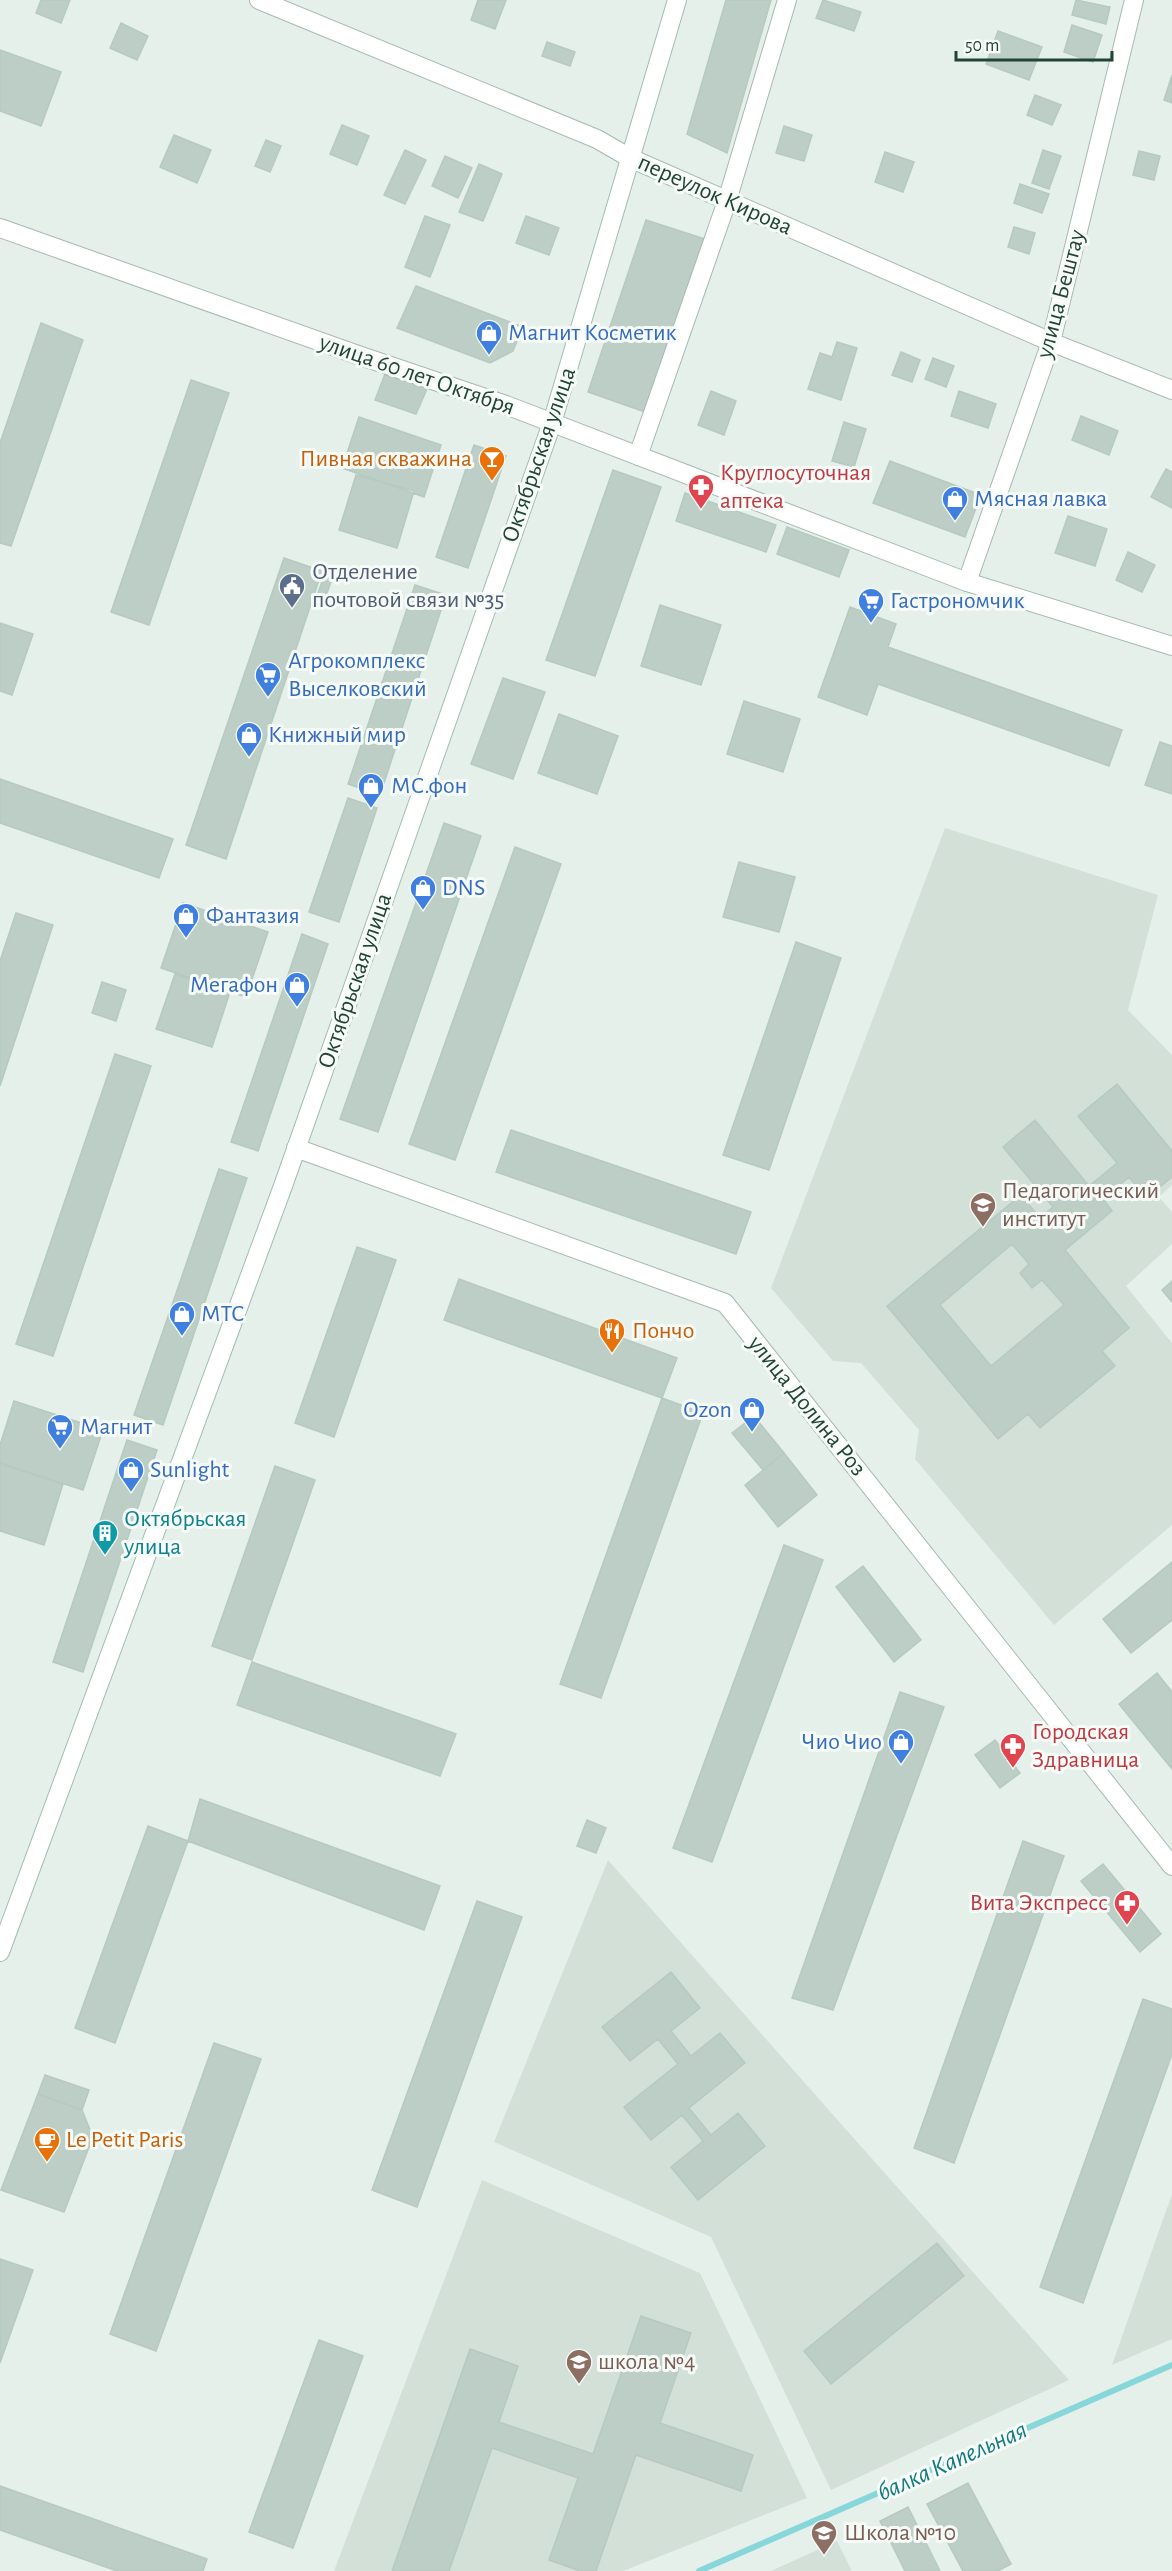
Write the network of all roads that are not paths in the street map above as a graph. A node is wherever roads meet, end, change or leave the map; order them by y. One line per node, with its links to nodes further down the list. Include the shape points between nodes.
1 (259, 0): 5 (street, переулок Кирова, via 597,139)
2 (677, 0): 5 (street, Октябрьская улица)
3 (787, 0): 6 (street)
4 (1134, 0): 8 (street, улица Бештау)
5 (630, 158): 6 (street, переулок Кирова); 10 (street, Октябрьская улица)
6 (727, 201): 8 (street, переулок Кирова); 11 (street)
7 (0, 228): 10 (street, улица 60 лет Октября)
8 (1051, 342): 9 (street, переулок Кирова); 12 (street, улица Бештау)
9 (1172, 390)
10 (552, 423): 11 (street, улица 60 лет Октября); 14 (street, Октябрьская улица)
11 (638, 456): 12 (street, улица 60 лет Октября)
12 (967, 582): 13 (street, улица 60 лет Октября)
13 (1172, 645)
14 (296, 1148): 15 (street, улица Долина Роз, via 725,1303); 16 (street, Октябрьская улица)
15 (1172, 1866)
16 (0, 1952)

